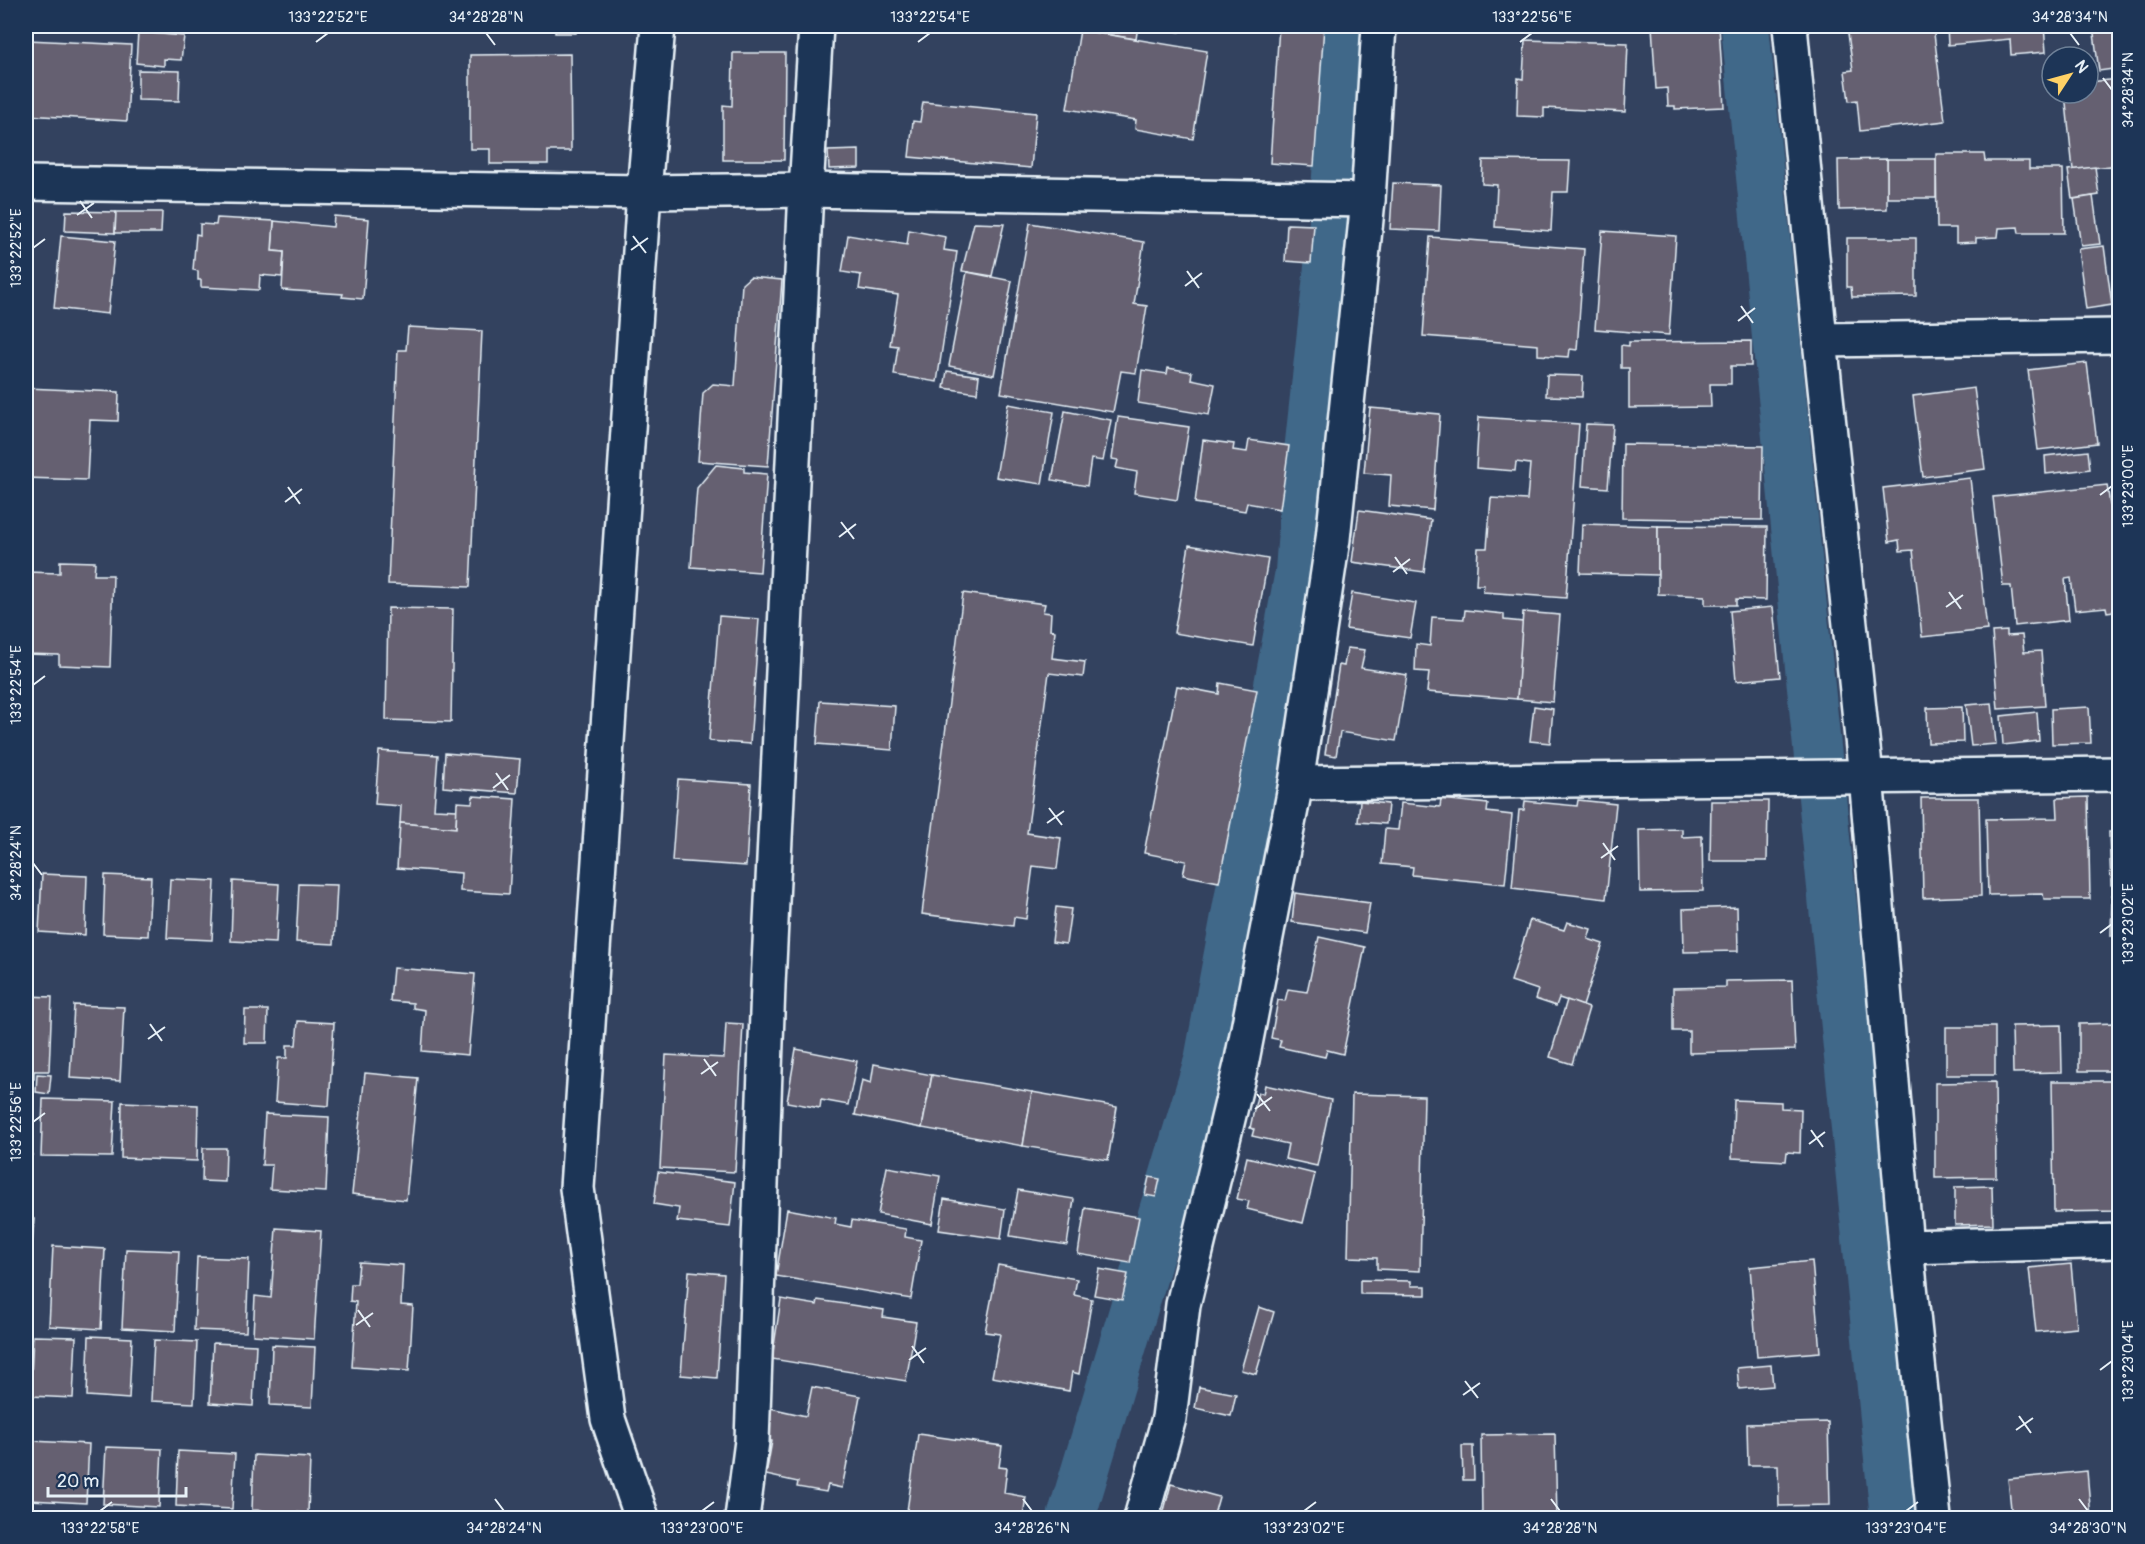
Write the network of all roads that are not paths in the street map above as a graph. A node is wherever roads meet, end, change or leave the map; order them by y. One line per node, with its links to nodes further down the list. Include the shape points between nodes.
1 (658, 26): 7 (street)
2 (816, 26): 6 (street)
3 (1379, 26): 8 (street)
4 (1790, 26): 10 (street)
5 (26, 183): 7 (street)
6 (806, 190): 7 (street); 8 (street); 17 (street, via 768,985 752,1441)
7 (644, 192): 16 (street, via 576,1188 608,1419)
8 (1361, 200): 13 (street, via 1332,539)
9 (2120, 336): 10 (street)
10 (1820, 340): 12 (street)
11 (2120, 774): 12 (street)
12 (1854, 776): 13 (street); 15 (street)
13 (1296, 783): 18 (street, via 1241,1065 1184,1305 1169,1418)
14 (2120, 1241): 15 (street)
15 (1906, 1246): 19 (street)
16 (642, 1518)
17 (742, 1518)
18 (1141, 1518)
19 (1934, 1518)

